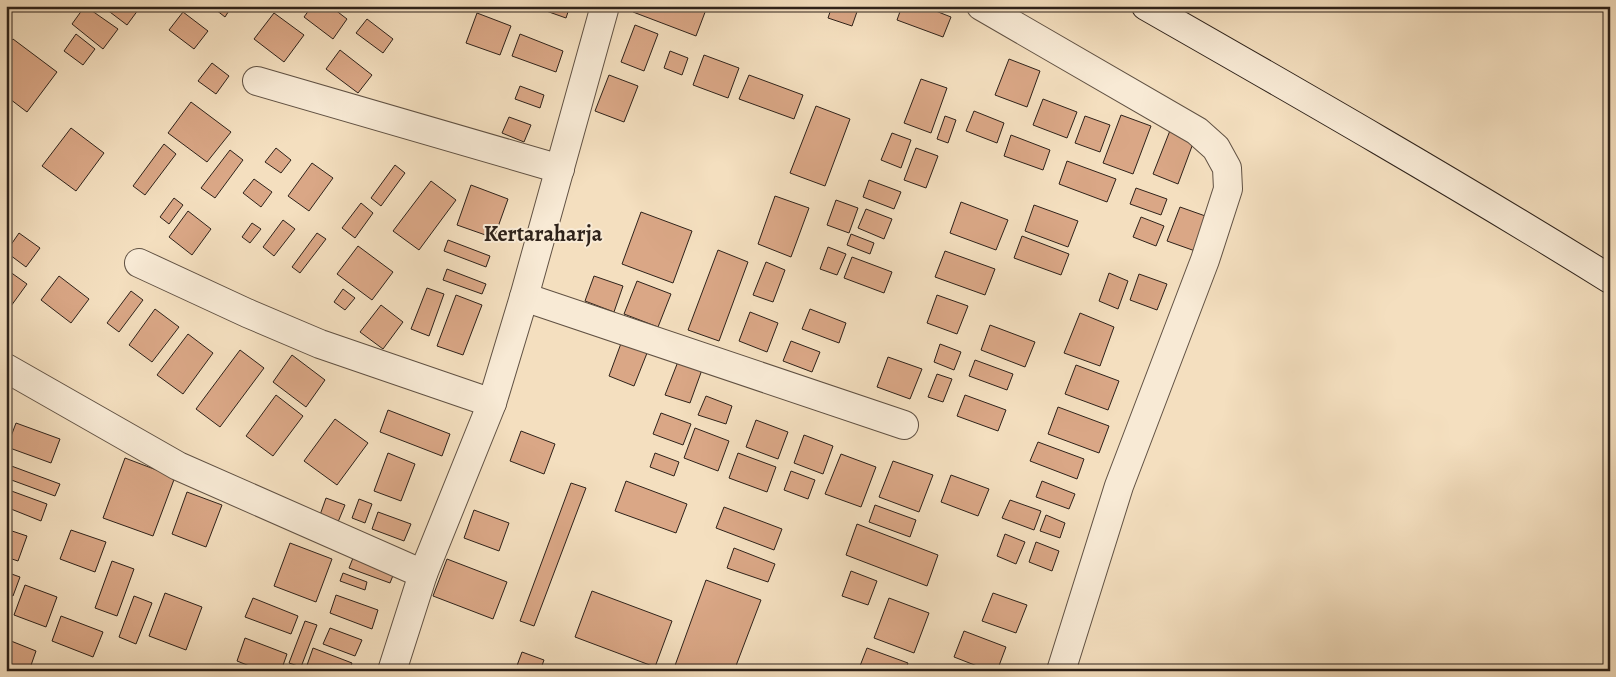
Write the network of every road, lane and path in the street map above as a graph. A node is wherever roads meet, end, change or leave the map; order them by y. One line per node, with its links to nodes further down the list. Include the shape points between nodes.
1 (605, 6): 5 (street)
2 (981, 6): 14 (street, via 1197,131 1216,148 1227,168 1228,189 1205,260 1119,486)
3 (1146, 6): 7 (street, via 1488,203)
4 (257, 81): 5 (street)
5 (560, 169): 8 (street)
6 (139, 263): 10 (street, via 320,344)
7 (1610, 280)
8 (524, 297): 10 (street); 11 (street)
9 (6, 368): 12 (street, via 178,466)
10 (492, 403): 12 (street)
11 (904, 425)
12 (423, 574): 13 (street)
13 (392, 671)
14 (1061, 671)

